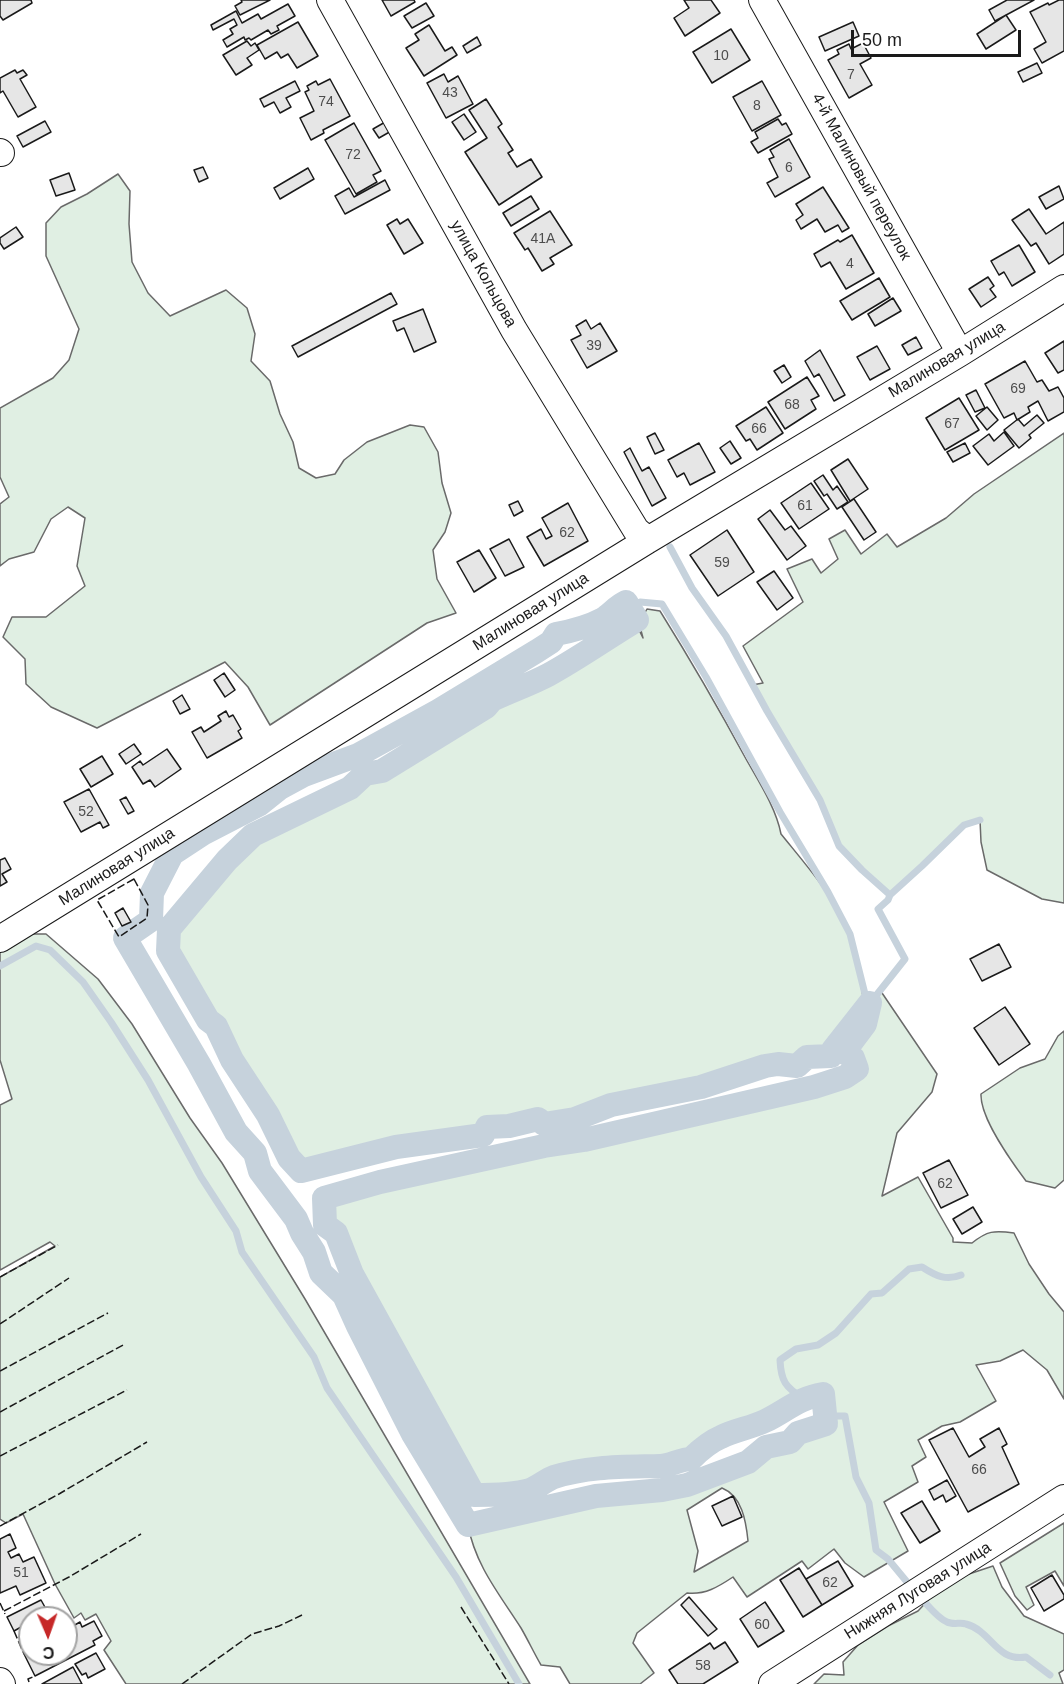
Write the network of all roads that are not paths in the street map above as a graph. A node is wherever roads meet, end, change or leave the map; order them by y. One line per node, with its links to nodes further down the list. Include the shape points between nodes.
1 (330, 0): 5 (street, улица Кольцова, via 514,330 636,530)
2 (762, 0): 4 (street, 4-й Малиновый переулок)
3 (1064, 288): 4 (street, Малиновая улица)
4 (960, 353): 5 (street, Малиновая улица)
5 (648, 540): 6 (street, Малиновая улица)
6 (0, 939)
7 (1064, 1498): 8 (street, Нижняя Луговая улица)
8 (772, 1684)

